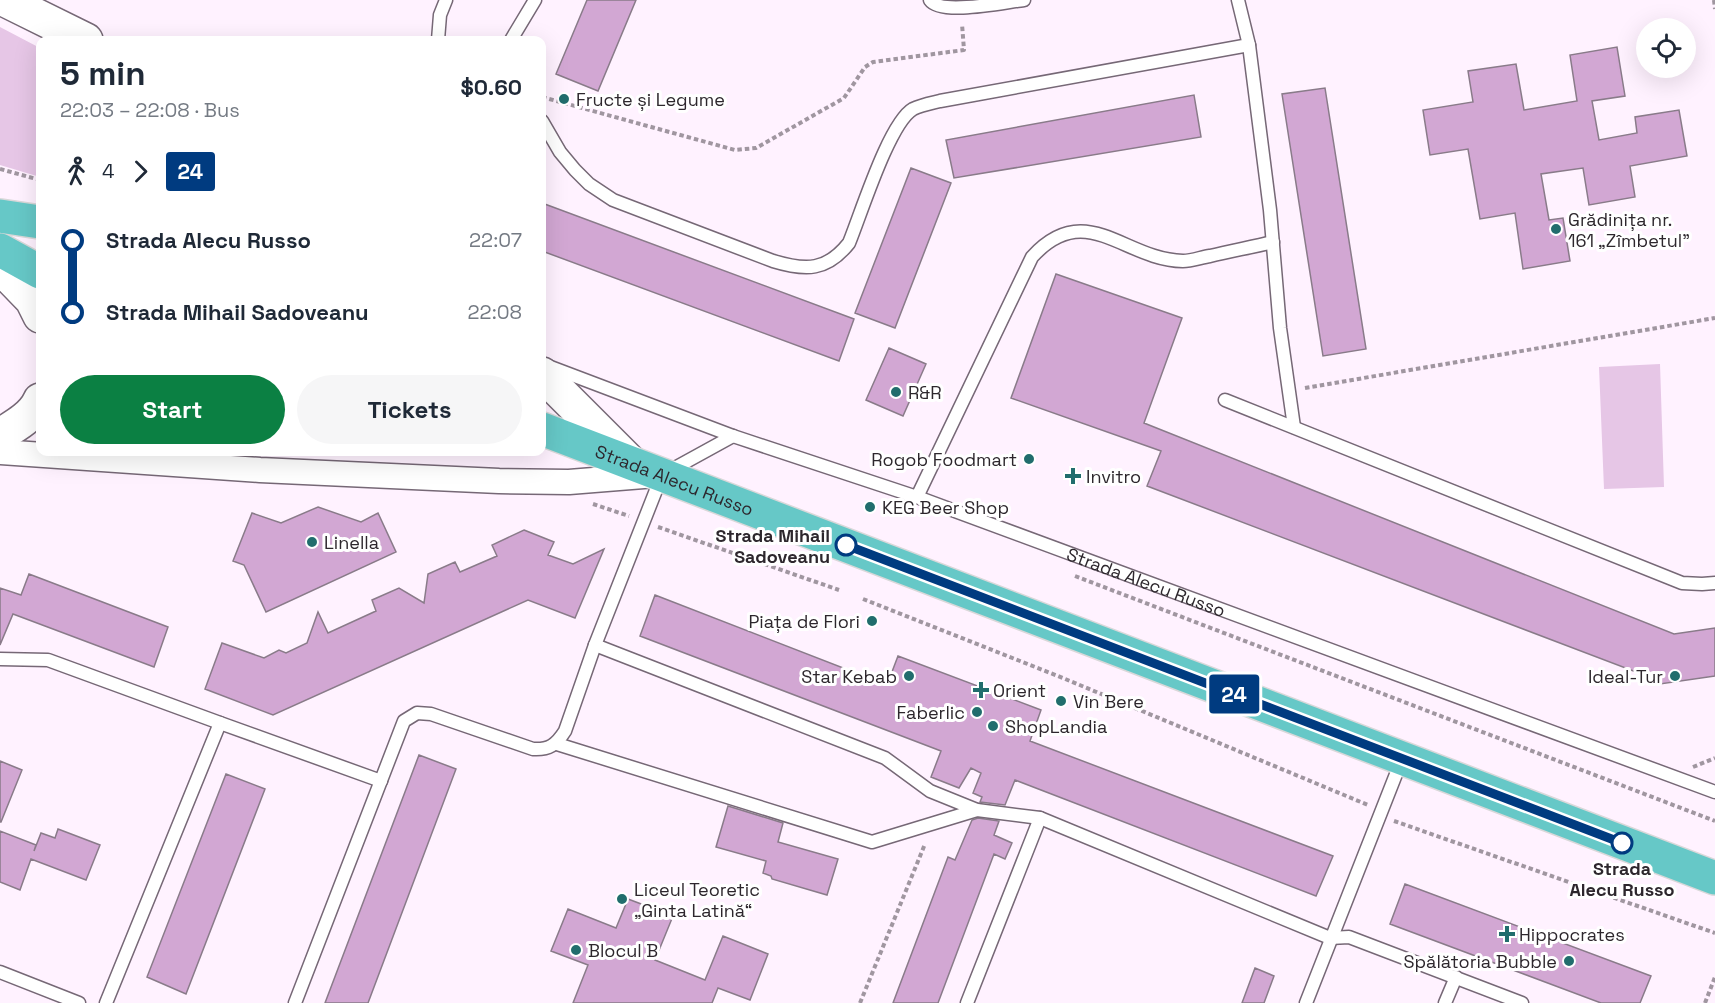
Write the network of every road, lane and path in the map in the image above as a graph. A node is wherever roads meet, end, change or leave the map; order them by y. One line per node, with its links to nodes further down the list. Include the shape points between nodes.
1 (5, 0): 10 (main road)
2 (446, 0): 11 (lane)
3 (536, 0): 12 (lane)
4 (930, 0): 8 (lane, via 940,7)
5 (1024, 0): 8 (lane)
6 (1238, 0): 13 (lane)
7 (1714, 0): 9 (path)
8 (960, 8): 14 (path, via 964,50 864,66 844,98 756,148 735,150)
9 (1715, 9)
10 (78, 36)
11 (438, 36)
12 (514, 36)
13 (1249, 45): 15 (lane, via 914,109 898,123 889,140 849,243 839,255 810,268 773,261 613,200 575,170); 20 (lane)
14 (546, 98)
15 (546, 128)
16 (0, 169): 17 (path)
17 (36, 179)
18 (0, 216): 19 (main road)
19 (36, 221)
20 (1273, 242): 28 (lane); 40 (lane, via 1184,261 1087,231 1063,234 1044,245 1032,258)
21 (0, 250): 23 (main road)
22 (0, 267): 24 (main road)
23 (36, 270)
24 (36, 308)
25 (1715, 318): 28 (path)
26 (546, 366): 34 (lane, Strada Alecu Russo)
27 (546, 378): 38 (main road)
28 (1288, 391): 31 (lane)
29 (1225, 400): 31 (lane)
30 (36, 408): 33 (main road)
31 (1294, 427): 43 (lane, via 1682,583)
32 (546, 431): 38 (main road, Strada Alecu Russo)
33 (0, 435)
34 (733, 436): 39 (lane); 40 (lane, Strada Alecu Russo)
35 (0, 452): 36 (street)
36 (36, 454)
37 (59, 456): 39 (street, via 499,481 569,482)
38 (631, 463): 39 (main road, Strada Alecu Russo)
39 (662, 475): 46 (lane); 50 (main road, Strada Alecu Russo)
40 (917, 497): 52 (lane, Strada Alecu Russo)
41 (1066, 573): 56 (path)
42 (815, 582): 44 (path)
43 (1715, 582)
44 (839, 590)
45 (863, 599): 54 (path, via 1371,806)
46 (595, 645): 49 (lane); 53 (lane, via 885,758 930,791)
47 (0, 658): 48 (lane, via 48,660)
48 (220, 723): 51 (lane); 65 (lane)
49 (557, 744): 51 (lane, via 533,749 431,714 417,713 404,721); 57 (lane, via 872,842)
50 (1401, 759): 54 (lane); 58 (main road, Strada Alecu Russo)
51 (381, 781): 66 (lane)
52 (1715, 792)
53 (977, 810): 55 (lane); 57 (lane)
54 (1378, 816): 59 (path); 60 (lane)
55 (1040, 818): 60 (lane); 68 (lane)
56 (1715, 821)
57 (933, 824): 67 (path)
58 (1715, 878)
59 (1715, 933)
60 (1330, 938): 62 (lane, via 1349,937); 69 (lane)
61 (0, 972): 64 (lane)
62 (1456, 977): 70 (lane); 71 (lane)
63 (1715, 977): 72 (path)
64 (79, 1003)
65 (106, 1003)
66 (295, 1003)
67 (860, 1003)
68 (967, 1003)
69 (1306, 1003)
70 (1445, 1003)
71 (1522, 1003)
72 (1705, 1003)

